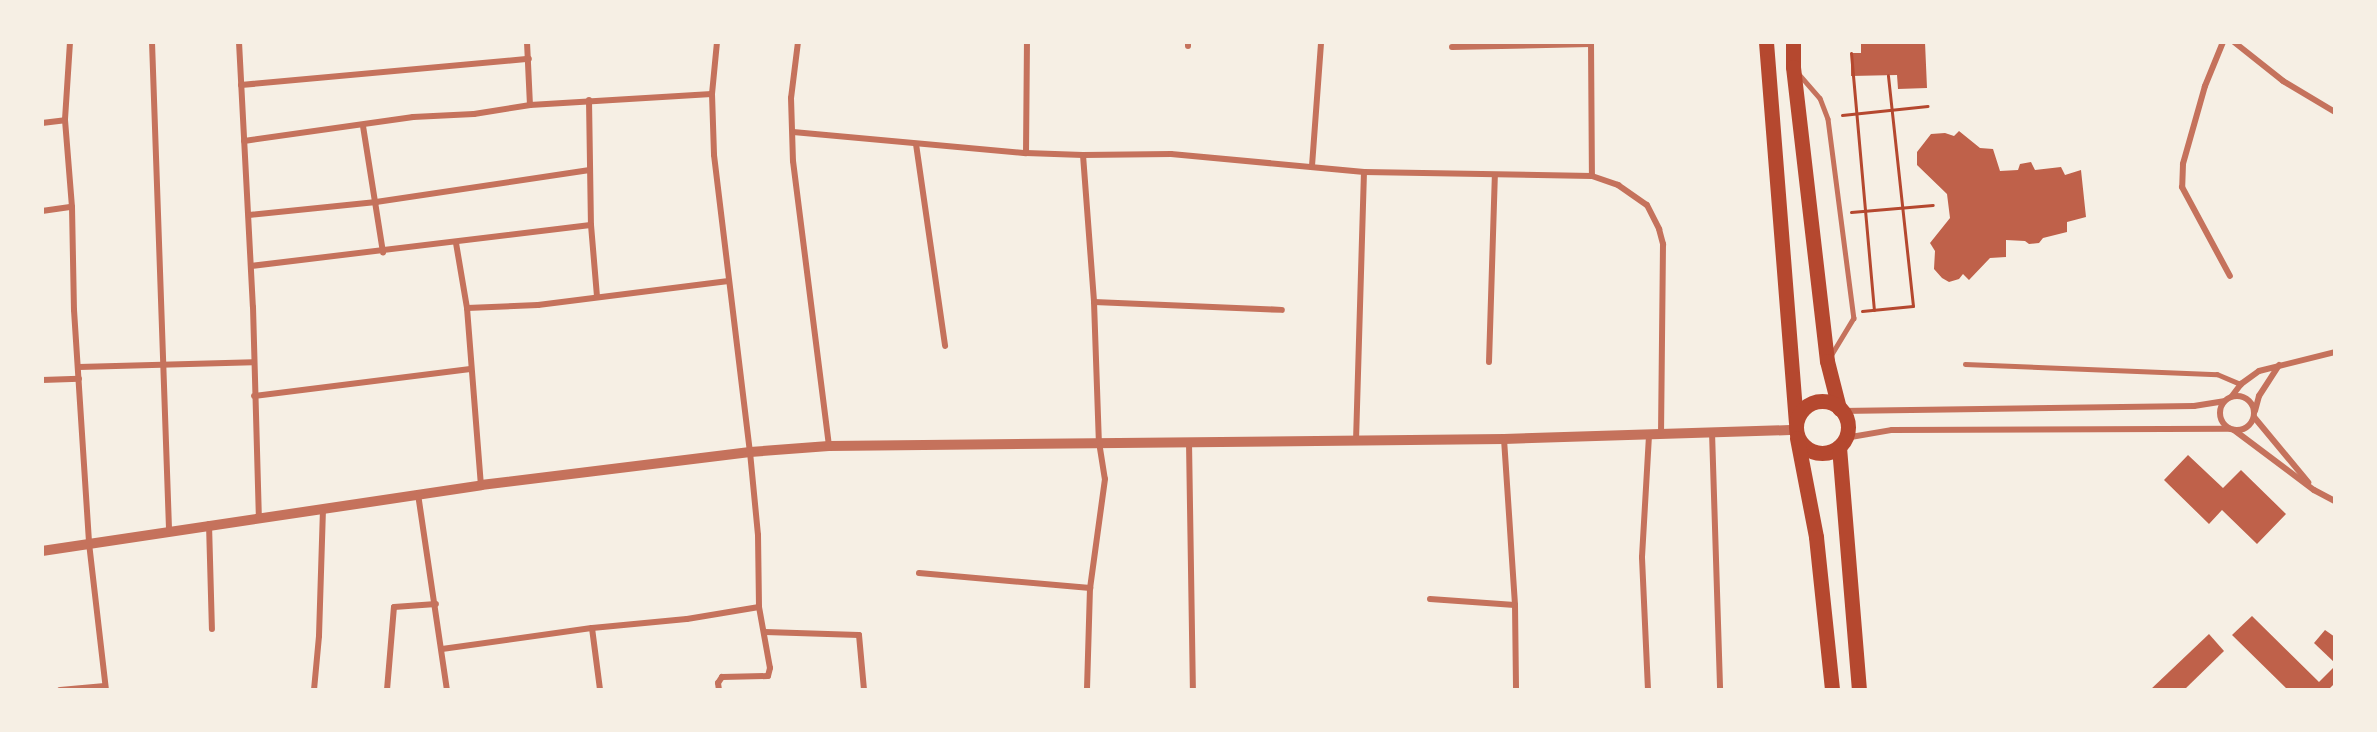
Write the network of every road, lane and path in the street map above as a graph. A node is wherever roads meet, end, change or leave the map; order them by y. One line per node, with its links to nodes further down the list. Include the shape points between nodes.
1 (70, 42): 28 (street)
2 (152, 42): 68 (street)
3 (239, 42): 19 (street)
4 (527, 42): 16 (street)
5 (717, 42): 20 (street)
6 (798, 42): 31 (street, via 791,98)
7 (1028, 42): 34 (street)
8 (1321, 42): 36 (street)
9 (1766, 42): 80 (main road)
10 (1793, 42): 17 (main road)
11 (2223, 42): 53 (street, via 2205,86 2186,152 2182,187)
12 (2234, 42): 25 (street, via 2283,81)
13 (1591, 43): 14 (street); 40 (street)
14 (1452, 47)
15 (1851, 53): 26 (path)
16 (529, 59): 19 (street); 22 (street)
17 (1792, 67): 63 (main road); 63 (lane, via 1820,98 1828,119 1854,318)
18 (1888, 75): 24 (path)
19 (241, 85): 32 (street)
20 (712, 94): 21 (street); 54 (street, via 714,155)
21 (589, 100): 22 (street); 37 (street)
22 (530, 105): 30 (street)
23 (1928, 106): 24 (path)
24 (1892, 110): 26 (path); 44 (path)
25 (2335, 112)
26 (1856, 113): 27 (path); 46 (path)
27 (1842, 115)
28 (65, 120): 29 (street); 43 (street)
29 (42, 123)
30 (363, 126): 32 (street); 41 (street)
31 (793, 132): 33 (street); 89 (street, via 793,161)
32 (244, 141): 48 (street)
33 (916, 144): 34 (street); 61 (street)
34 (1026, 153): 35 (street)
35 (1083, 155): 36 (street, via 1171,154); 56 (street)
36 (1312, 166): 38 (street)
37 (590, 170): 41 (street); 49 (street)
38 (1364, 172): 39 (street); 86 (street)
39 (1495, 175): 40 (street); 65 (street)
40 (1592, 177): 82 (street, via 1637,196 1653,214 1659,229 1663,244)
41 (376, 202): 48 (street); 51 (street)
42 (1933, 205): 44 (path)
43 (72, 207): 45 (street); 69 (street)
44 (1903, 208): 46 (path); 58 (path, via 1913,306)
45 (42, 211)
46 (1865, 211): 47 (path); 58 (path)
47 (1851, 212)
48 (249, 215): 52 (street)
49 (591, 225): 50 (street); 55 (street)
50 (456, 243): 51 (street); 57 (street)
51 (383, 252): 52 (street)
52 (251, 266): 64 (street)
53 (2230, 276)
54 (728, 281): 55 (street); 90 (street)
55 (597, 297): 57 (street)
56 (1094, 302): 59 (street); 87 (street)
57 (467, 308): 70 (street)
58 (1874, 309): 60 (path)
59 (1282, 310)
60 (1860, 311)
61 (945, 345)
62 (2335, 352): 67 (street)
63 (1827, 361): 77 (main road)
64 (253, 362): 68 (street); 74 (street)
65 (1489, 362)
66 (1965, 364): 73 (lane, via 2217,374)
67 (2279, 364): 73 (street, via 2259,370); 78 (street, via 2259,396)
68 (164, 365): 69 (street); 98 (street)
69 (79, 367): 71 (street)
70 (470, 369): 74 (street); 91 (street)
71 (79, 379): 72 (street); 99 (street)
72 (42, 380)
73 (2241, 384): 75 (street)
74 (254, 396): 96 (street)
75 (2232, 396): 76 (street); 78 (street, via 2248,399)
76 (2224, 401): 77 (street, via 2194,406); 79 (street, via 2220,417)
77 (1840, 410): 80 (main road, via 1825,402 1810,404 1799,415); 88 (main road, via 1847,424)
78 (2254, 415): 79 (street, via 2244,429); 92 (street)
79 (2232, 429): 88 (street, via 1892,430); 92 (street)
80 (1796, 430): 81 (street); 88 (main road, via 1808,450 1816,453 1832,451); 124 (main road, via 1816,537)
81 (1712, 432): 82 (street); 123 (street)
82 (1661, 434): 83 (street)
83 (1649, 435): 84 (street); 122 (street, via 1642,557)
84 (1504, 439): 86 (street); 105 (street)
85 (1189, 441): 86 (street); 87 (street); 120 (street)
86 (1356, 441)
87 (1099, 442): 89 (street); 102 (street, via 1105,479)
88 (1842, 443): 125 (main road)
89 (829, 446): 90 (street)
90 (750, 452): 91 (street); 106 (street, via 758,535)
91 (481, 485): 93 (street)
92 (2314, 490): 94 (street)
93 (418, 494): 95 (street); 104 (street)
94 (2335, 501)
95 (323, 507): 96 (street); 113 (street)
96 (259, 518): 97 (street)
97 (209, 524): 98 (street); 108 (street)
98 (169, 531): 99 (street)
99 (89, 543): 100 (street); 111 (street)
100 (42, 550)
101 (919, 573): 102 (street)
102 (1090, 588): 119 (street)
103 (1430, 599): 105 (street)
104 (436, 604): 110 (street); 114 (street, via 394,607)
105 (1515, 605): 121 (street)
106 (759, 607): 107 (street); 109 (street)
107 (592, 628): 110 (street); 116 (street)
108 (212, 629)
109 (765, 632): 117 (street, via 768,676 722,677); 118 (street, via 859,635)
110 (442, 649): 115 (street)
111 (105, 688): 112 (street)
112 (60, 690)
113 (314, 690)
114 (387, 690)
115 (447, 690)
116 (600, 690)
117 (718, 690)
118 (864, 690)
119 (1088, 690)
120 (1193, 690)
121 (1516, 690)
122 (1648, 690)
123 (1720, 690)
124 (1832, 690)
125 (1859, 690)

